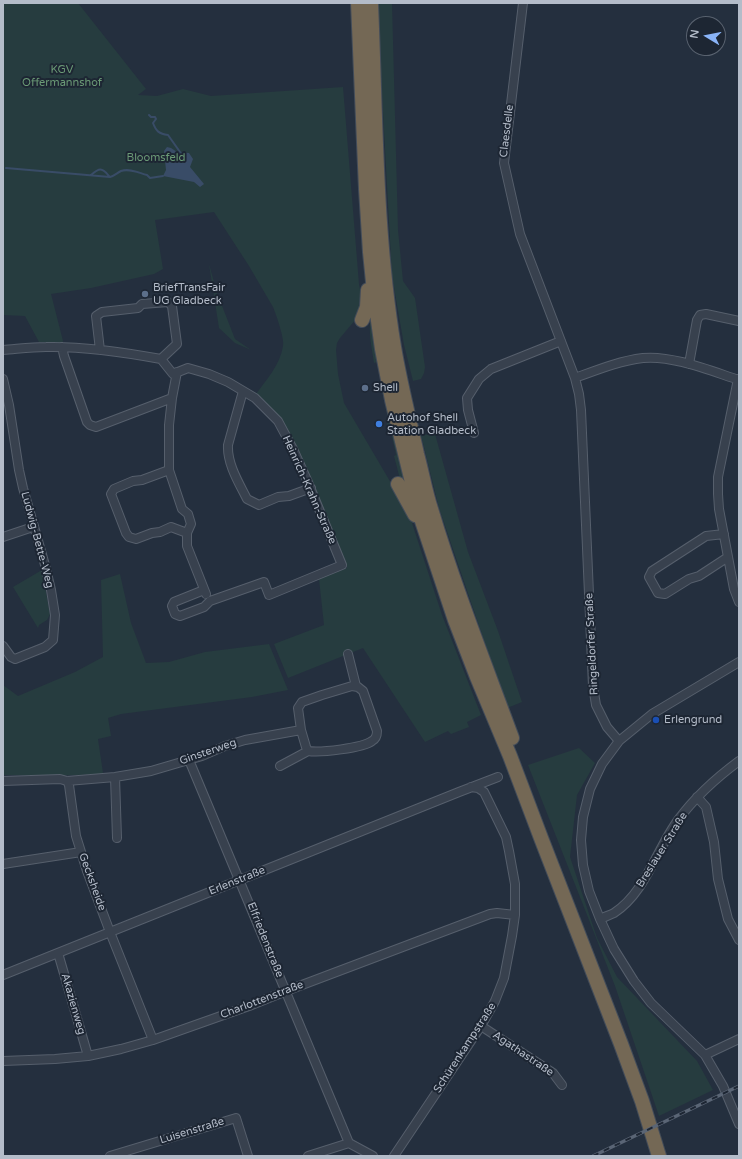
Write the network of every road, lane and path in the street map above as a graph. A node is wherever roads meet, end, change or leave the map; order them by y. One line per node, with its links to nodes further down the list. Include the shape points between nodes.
1 (358, 3): 4 (highway)
2 (371, 3): 33 (highway, via 378,189 386,289 394,346 430,508)
3 (523, 3): 5 (street, Claesdelle, via 504,163 520,234)
4 (370, 252): 6 (highway, via 367,307); 25 (highway, via 378,321 392,400)
5 (545, 301): 8 (street, Ringeldorfer Straße)
6 (362, 320)
7 (739, 321): 13 (street, via 700,315)
8 (561, 341): 15 (street, Ringeldorfer Straße); 20 (street, via 491,369 479,379 467,398)
9 (62, 347): 10 (street); 11 (street); 19 (street, via 87,422 93,427)
10 (3, 350)
11 (100, 350): 12 (street); 12 (street, via 96,316 102,312 138,308 142,304 168,302 172,306 177,344)
12 (161, 359): 14 (street, via 172,374)
13 (688, 364): 15 (street, via 644,358 619,363); 17 (street)
14 (177, 372): 18 (street, Heinrich-Krahn-Straße, via 188,368 195,370 228,382); 19 (street)
15 (575, 378): 39 (street, Ringeldorfer Straße, via 581,410 593,686 596,706 607,727)
16 (3, 379): 24 (street, Ludwig-Bette-Weg, via 19,470)
17 (739, 379): 27 (street, via 718,477)
18 (243, 391): 23 (street, Heinrich-Krahn-Straße, via 255,398 278,421); 23 (street, via 227,453 247,500 259,505)
19 (172, 398): 21 (street)
20 (474, 433)
21 (169, 470): 26 (street, via 182,509 188,514 191,524); 26 (street, via 120,486 114,489 112,494 129,537 136,539 171,527)
22 (398, 484): 25 (highway)
23 (310, 488): 31 (street, Heinrich-Krahn-Straße, via 342,565 270,595 264,582)
24 (33, 527): 28 (street); 34 (street, Ludwig-Bette-Weg, via 52,597 55,615 53,640 45,647 15,660)
25 (426, 531): 33 (highway)
26 (187, 533): 30 (street, via 187,546)
27 (724, 534): 29 (street); 29 (street, via 706,536 652,571 649,577 658,593 664,594)
28 (3, 537)
29 (728, 557): 32 (street)
30 (204, 590): 31 (street); 31 (street, Heinrich-Krahn-Straße, via 174,602 172,606 175,614 180,616 204,607)
31 (210, 601)
32 (739, 602)
33 (461, 618): 75 (highway, via 477,677 618,1037); 76 (highway, via 627,1040)
34 (3, 646)
35 (348, 654): 37 (street)
36 (739, 662): 39 (street, via 652,714)
37 (356, 686): 38 (street, via 322,695 301,704 298,708); 40 (street, via 363,691 378,731 375,739 367,744 344,749)
38 (301, 730): 40 (street); 41 (street, Ginsterweg, via 245,740)
39 (619, 740): 55 (street, via 602,764 590,789 583,817 583,865 589,891)
40 (308, 751): 43 (street)
41 (189, 760): 44 (street, Ginsterweg, via 151,771); 53 (street, Elfriedenstraße)
42 (739, 761): 49 (street, Breslauer Straße)
43 (280, 766)
44 (115, 777): 46 (street, Ginsterweg); 50 (street)
45 (498, 778): 48 (street, Erlenstraße)
46 (67, 780): 47 (street); 51 (street, Gecksheide)
47 (3, 781)
48 (472, 787): 53 (street, Erlenstraße); 54 (street, Schürenkampstraße, via 484,792 506,837 514,884)
49 (697, 797): 55 (street, Breslauer Straße, via 677,822 643,882 624,904); 57 (street, via 706,807 714,842 718,879 728,919)
50 (117, 838)
51 (81, 852): 52 (street); 56 (street, Gecksheide)
52 (3, 864)
53 (240, 880): 56 (street, Erlenstraße); 60 (street, Elfriedenstraße)
54 (515, 914): 60 (street, Charlottenstraße, via 490,914); 61 (street, Schürenkampstraße, via 504,978 495,1002)
55 (600, 919): 64 (street, via 634,981 651,1003)
56 (110, 932): 58 (street, Erlenstraße); 63 (street, Gecksheide)
57 (739, 940)
58 (58, 953): 59 (street, Erlenstraße); 65 (street, Akazienweg)
59 (3, 975)
60 (286, 991): 63 (street, Charlottenstraße); 69 (street, Elfriedenstraße)
61 (481, 1026): 67 (street, Agathastraße, via 553,1073); 74 (street, Schürenkampstraße)
62 (739, 1039): 64 (street)
63 (154, 1040): 65 (street, Charlottenstraße)
64 (705, 1055): 68 (street, via 723,1086)
65 (88, 1056): 66 (street, Charlottenstraße)
66 (3, 1061)
67 (562, 1085)
68 (739, 1124)
69 (349, 1143): 72 (street); 73 (street)
70 (110, 1156): 71 (street, Luisenstraße, via 236,1118)
71 (248, 1156)
72 (308, 1156)
73 (373, 1156)
74 (394, 1156)
75 (659, 1156)
76 (667, 1156)

